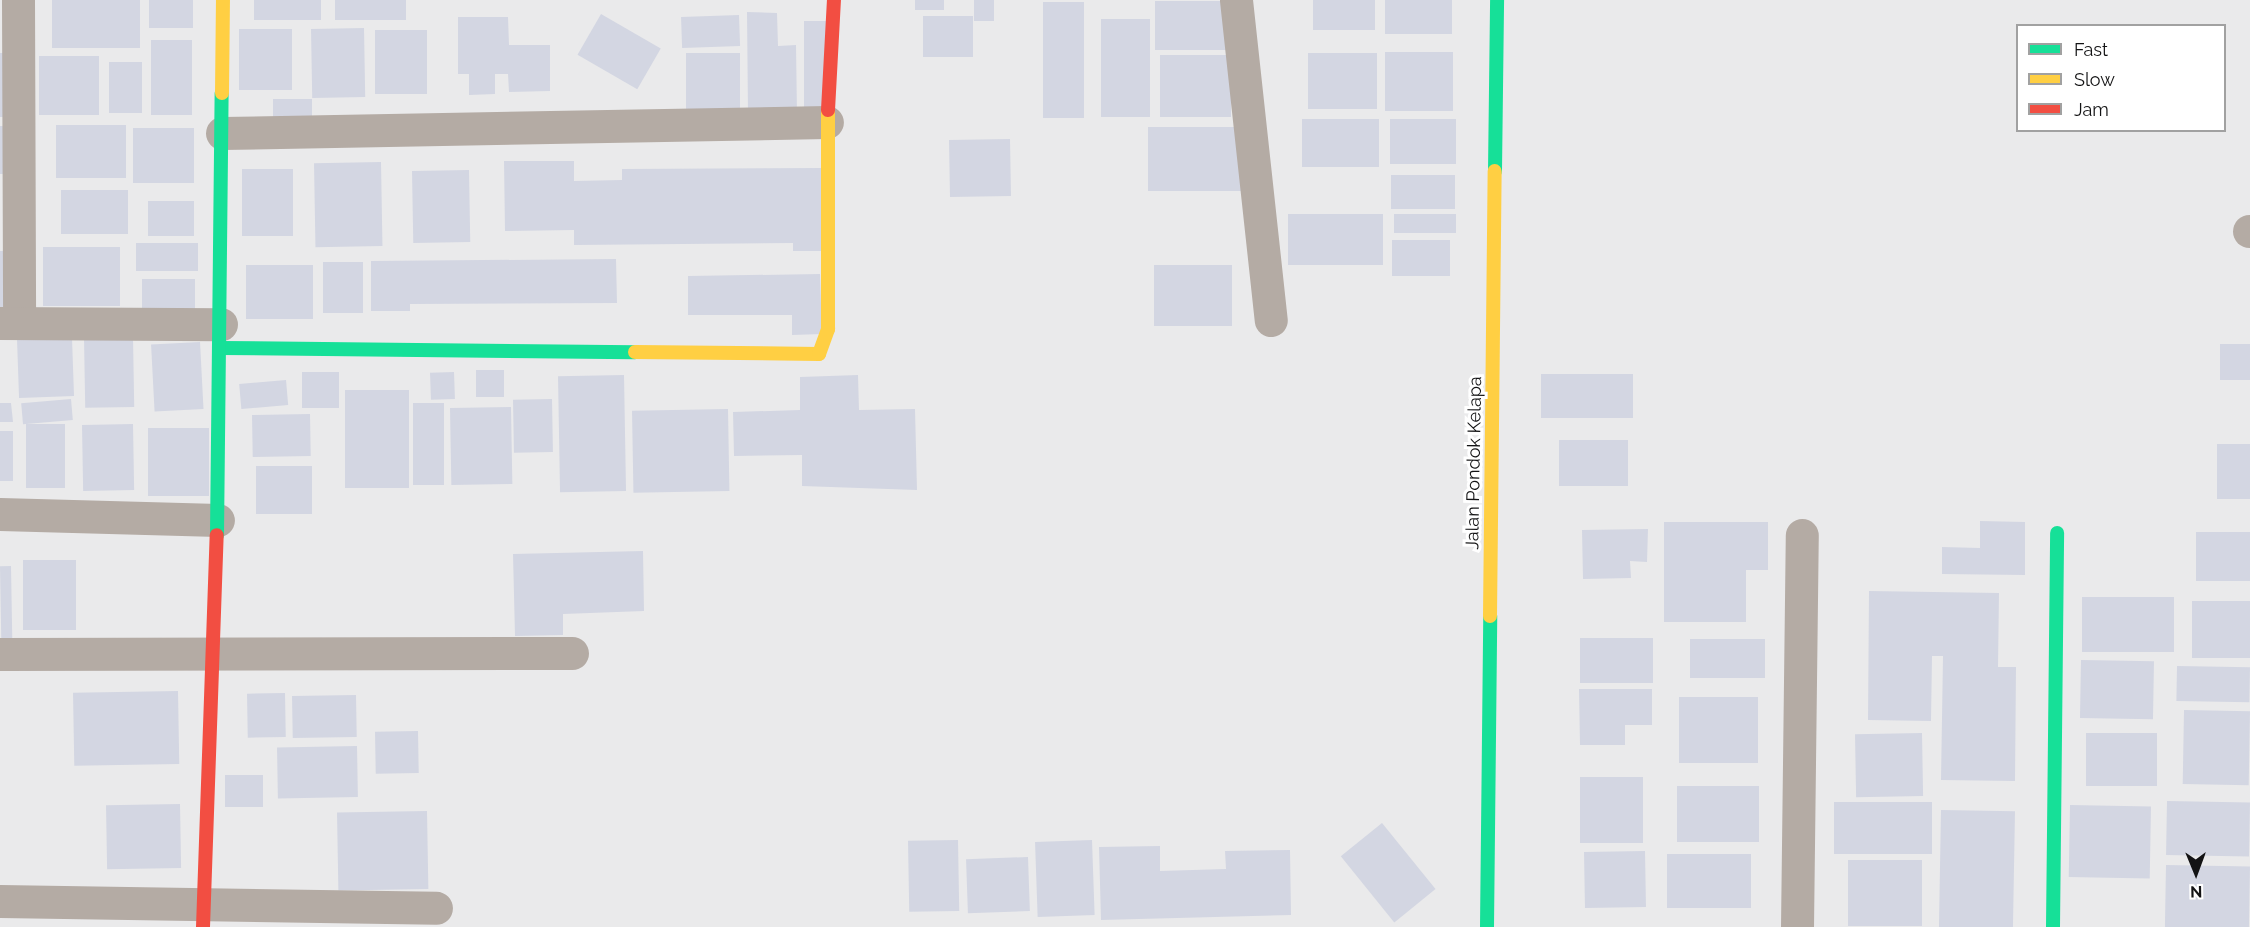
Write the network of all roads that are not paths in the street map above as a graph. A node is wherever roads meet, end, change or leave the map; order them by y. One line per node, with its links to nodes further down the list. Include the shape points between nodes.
1 (18, 0): 9 (street)
2 (223, 0): 7 (street)
3 (834, 0): 6 (street)
4 (1236, 0): 8 (street)
5 (1497, 0): 21 (street, Jalan Pondok Kelapa)
6 (827, 122): 7 (street); 10 (street, via 828,329 819,354)
7 (222, 133): 10 (street)
8 (1271, 320)
9 (10, 323): 10 (street)
10 (221, 336): 12 (street)
11 (0, 514): 12 (street)
12 (218, 520): 17 (street)
13 (2057, 533): 23 (street)
14 (1802, 535): 22 (street)
15 (572, 653): 17 (street)
16 (0, 654): 17 (street)
17 (212, 655): 20 (street)
18 (0, 902): 20 (street)
19 (436, 908): 20 (street)
20 (202, 916)
21 (1487, 927)
22 (1797, 927)
23 (2053, 927)

